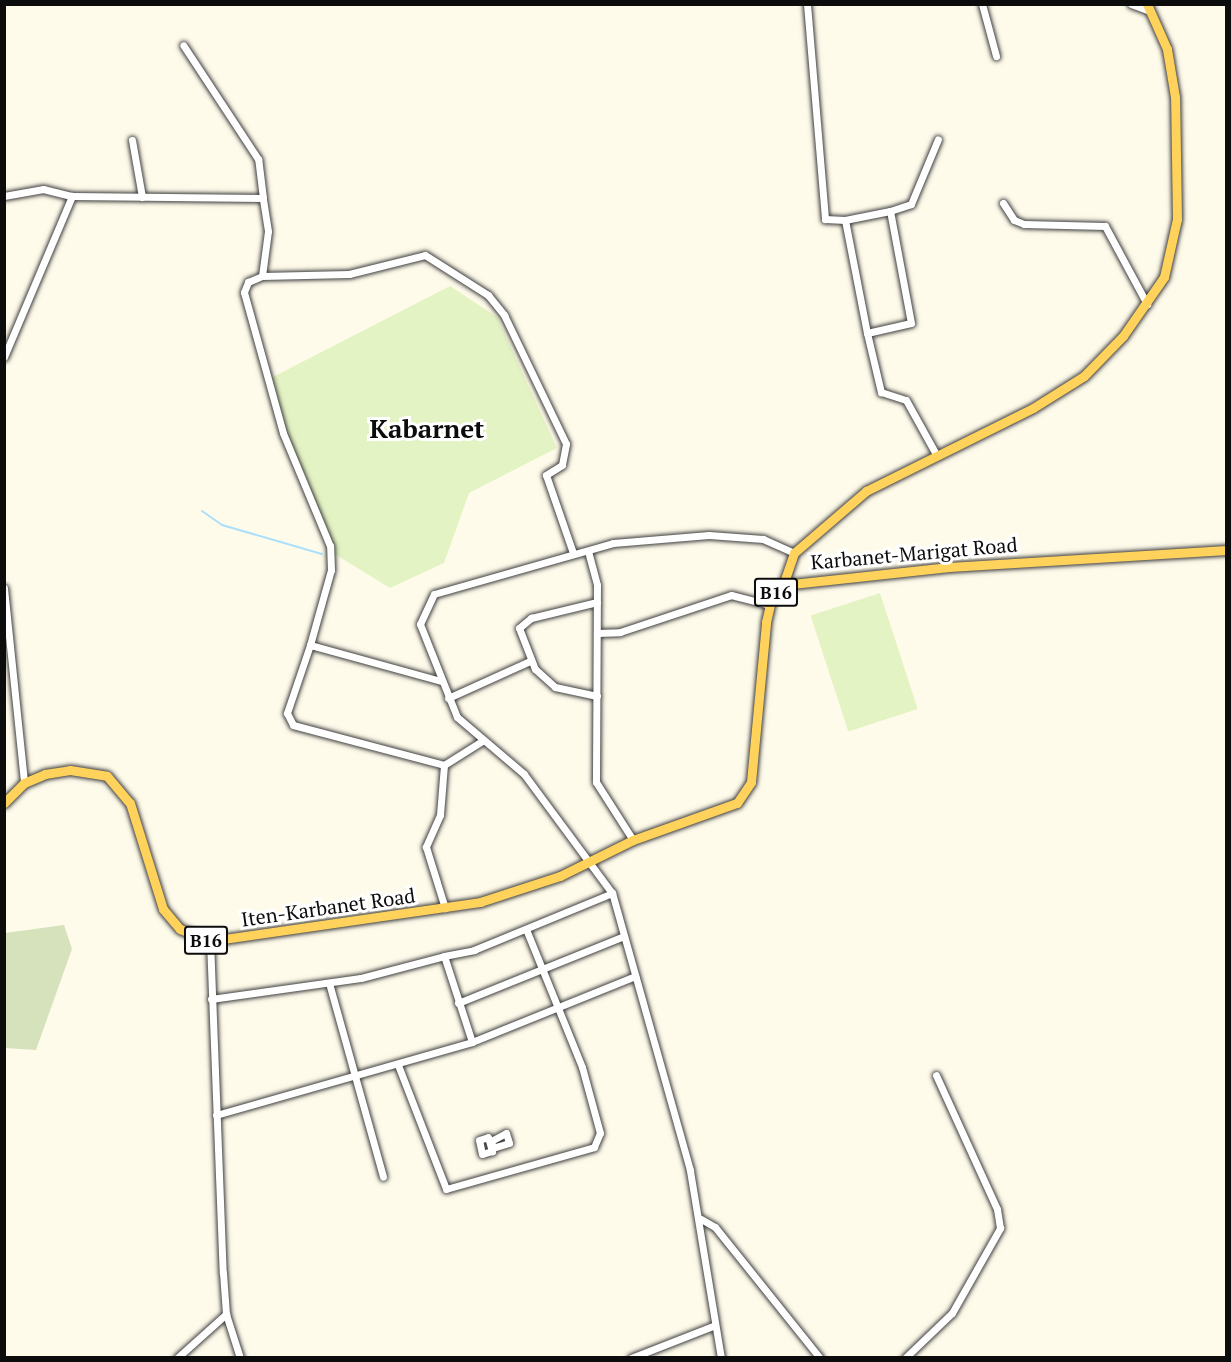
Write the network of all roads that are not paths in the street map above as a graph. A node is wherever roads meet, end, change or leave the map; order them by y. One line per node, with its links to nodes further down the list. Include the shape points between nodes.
1 (807, 4): 15 (street, via 821,198 825,219)
2 (982, 4): 6 (street)
3 (1131, 4): 4 (street)
4 (1148, 8): 17 (main road, via 1172,73 1179,165 1175,239 1164,277)
5 (183, 45): 12 (street, via 258,159)
6 (996, 56)
7 (938, 139): 14 (street, via 911,204)
8 (132, 141): 11 (street)
9 (4, 196): 10 (street, via 43,189)
10 (72, 196): 11 (street); 19 (street)
11 (142, 196): 12 (street)
12 (263, 198): 16 (street, via 268,231)
13 (1003, 203): 17 (street, via 1014,220 1024,224 1105,226)
14 (890, 211): 15 (street); 18 (street, via 912,322)
15 (845, 220): 18 (street)
16 (262, 276): 23 (street, via 327,277 425,255 488,295 504,315 566,444 562,465 546,475); 30 (street, via 252,278 244,292 256,342 283,433 330,546 331,570)
17 (1147, 304): 20 (main road, via 1084,375)
18 (867, 333): 20 (street, via 881,392 906,400)
19 (4, 357)
20 (937, 456): 24 (main road, via 866,491)
21 (588, 551): 23 (street); 24 (street, via 656,536 709,535 763,538); 27 (street)
22 (1224, 552): 25 (main road, Karbanet-Marigat Road / B16, via 949,567)
23 (573, 553): 32 (street, via 434,594 420,624)
24 (794, 553): 25 (main road)
25 (783, 585): 28 (main road, B16)
26 (4, 588): 37 (street)
27 (597, 602): 29 (street); 31 (street, via 522,624)
28 (770, 605): 29 (street, via 730,595 605,637); 39 (main road, B16, via 747,793 721,810)
29 (597, 633): 33 (street)
30 (310, 645): 32 (street); 36 (street, via 287,713 293,725)
31 (530, 661): 33 (street, via 555,687); 34 (street)
32 (441, 681): 34 (street)
33 (597, 696): 39 (street, via 596,782)
34 (448, 698): 35 (street, via 457,717)
35 (482, 741): 36 (street); 40 (street, via 524,774)
36 (444, 765): 42 (street, via 440,815 426,847)
37 (24, 783): 38 (main road, Iten-Karbanet Road / B16); 45 (main road, Iten-Karbanet Road / B16, via 70,770 107,776 120,786 163,909 180,929)
38 (4, 803)
39 (633, 840): 40 (main road, B16)
40 (591, 863): 41 (street); 42 (main road, Iten-Karbanet Road / B16, via 517,892)
41 (612, 893): 43 (street); 44 (street)
42 (446, 908): 45 (main road, Iten-Karbanet Road / B16)
43 (526, 929): 46 (street); 47 (street)
44 (624, 936): 47 (street); 48 (street)
45 (210, 941): 50 (street)
46 (444, 956): 49 (street); 51 (street)
47 (541, 966): 51 (street); 52 (street)
48 (635, 976): 52 (street); 59 (street)
49 (329, 983): 50 (street); 55 (street)
50 (211, 999): 57 (street)
51 (458, 1003): 53 (street)
52 (560, 1006): 53 (street); 54 (street, via 600,1133 587,1150 446,1190)
53 (472, 1042): 54 (street)
54 (398, 1065): 55 (street)
55 (355, 1076): 57 (street); 58 (street)
56 (936, 1076): 67 (street, via 1000,1228 952,1313)
57 (216, 1114): 60 (street)
58 (383, 1177)
59 (701, 1219): 61 (street); 66 (street, via 715,1227)
60 (226, 1314): 62 (street); 63 (street)
61 (715, 1325): 64 (street); 65 (street)
62 (177, 1358)
63 (240, 1358)
64 (631, 1358)
65 (721, 1358)
66 (820, 1358)
67 (905, 1358)

